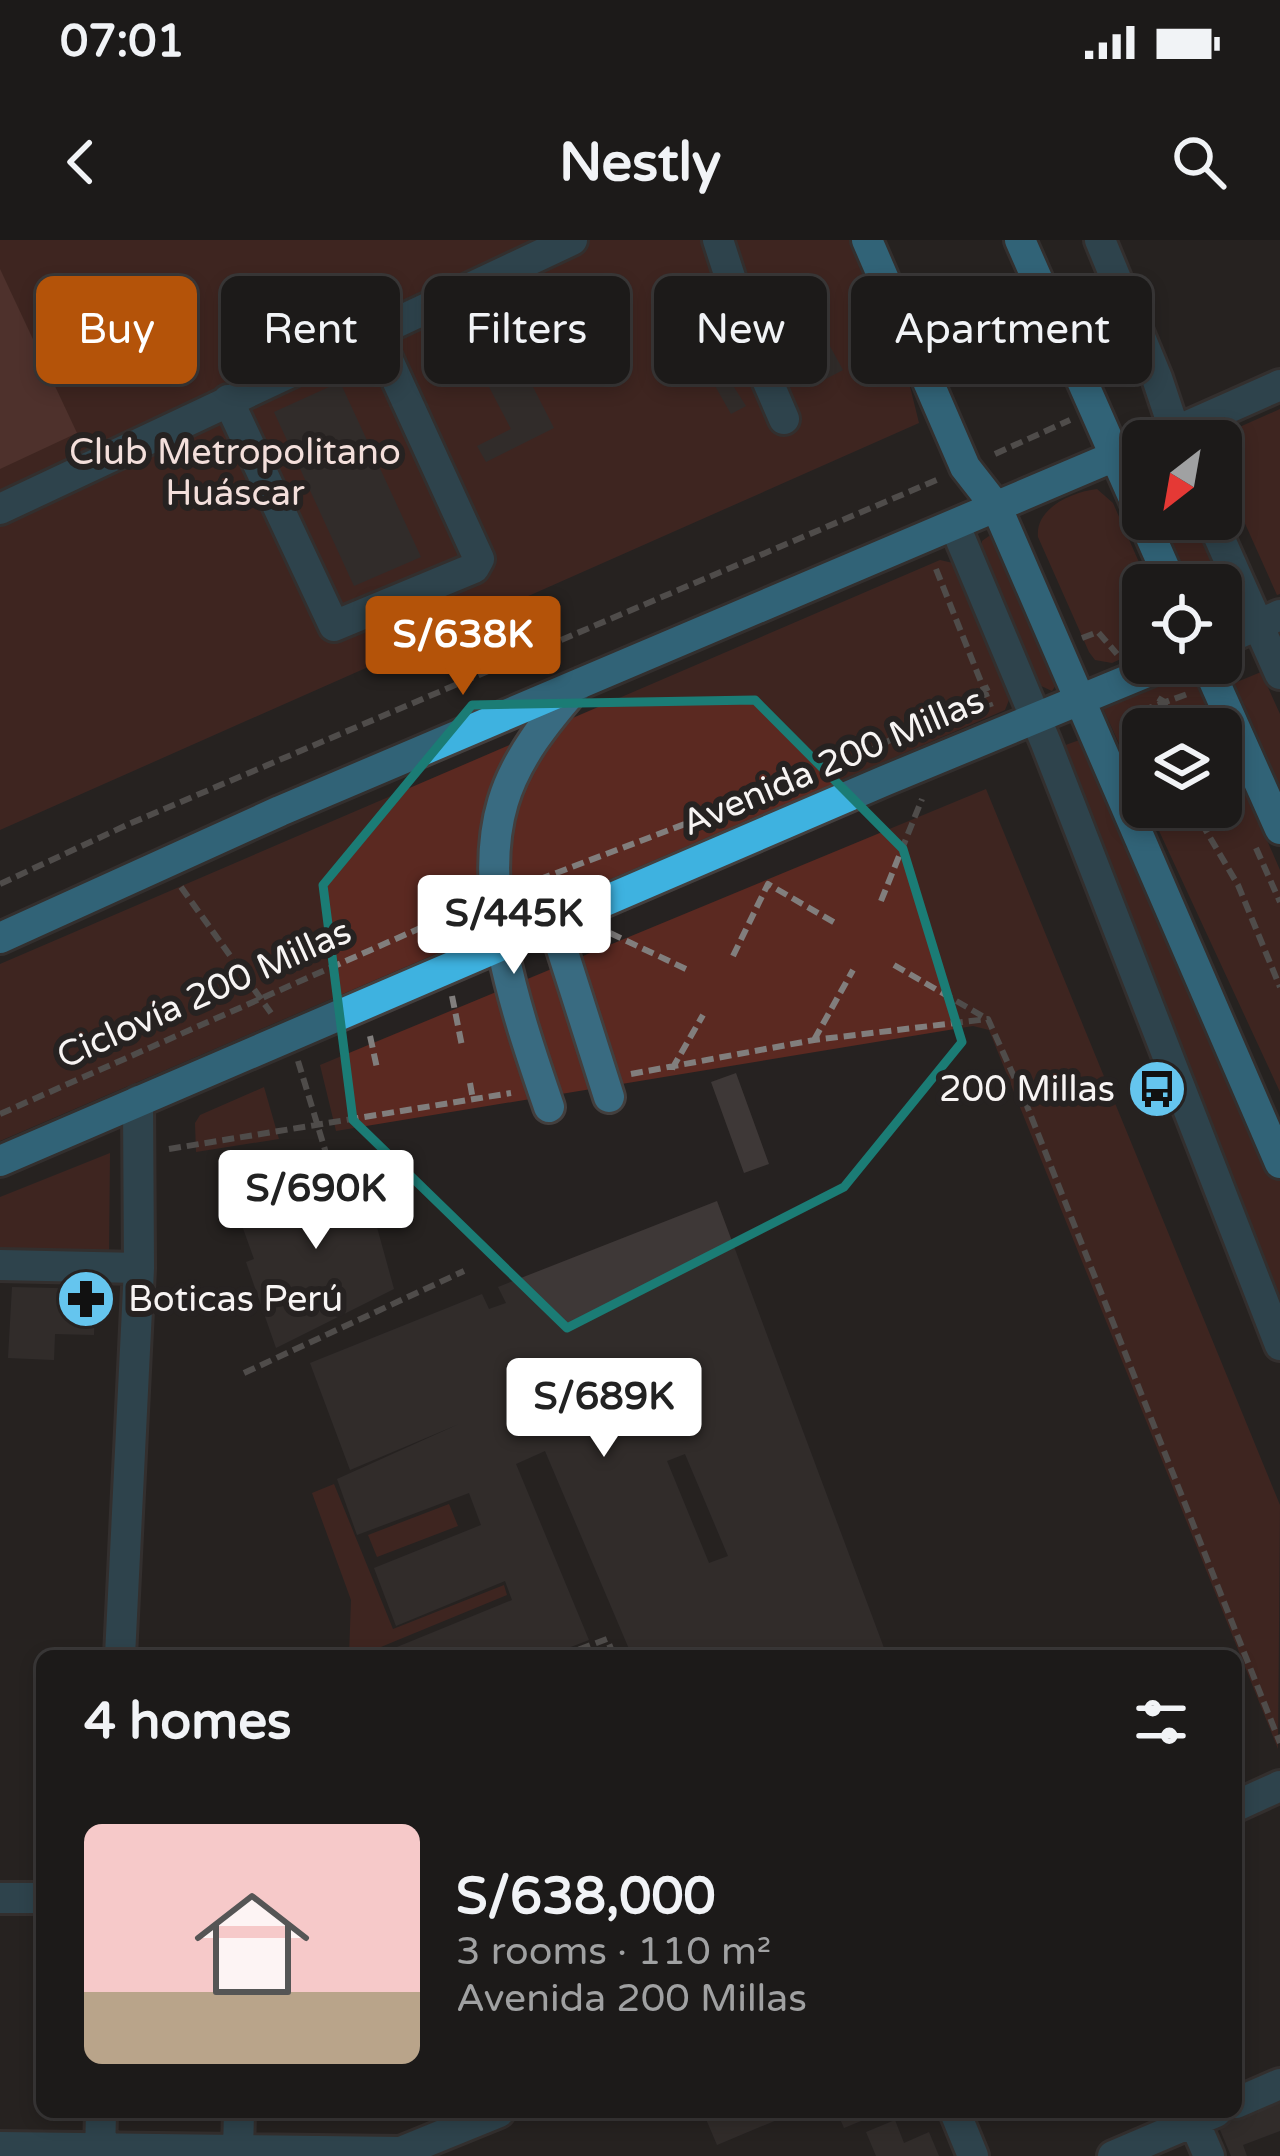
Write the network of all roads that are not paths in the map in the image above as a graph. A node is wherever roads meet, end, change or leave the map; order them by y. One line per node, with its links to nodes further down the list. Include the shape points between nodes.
1 (572, 240): 6 (street)
2 (718, 240): 11 (street)
3 (867, 240): 16 (main road)
4 (1020, 240): 14 (main road, via 1094,410)
5 (1100, 240): 12 (street, via 1157,378)
6 (400, 322)
7 (264, 384): 10 (street)
8 (399, 384): 10 (street, via 479,559 474,568 334,626)
9 (1280, 385): 13 (street)
10 (228, 400): 18 (street)
11 (784, 419)
12 (1165, 420)
13 (1207, 420)
14 (1122, 443)
15 (1122, 454): 17 (main road)
16 (965, 467): 17 (main road); 19 (main road)
17 (998, 508): 19 (main road); 26 (main road)
18 (0, 509)
19 (955, 526): 25 (main road); 27 (street)
20 (1223, 540): 21 (street)
21 (1268, 620): 22 (street)
22 (1280, 674)
23 (1122, 681): 26 (main road, Avenida 200 Millas)
24 (1215, 684): 28 (main road)
25 (576, 687): 30 (main road); 31 (street, via 526,750 503,801 496,846)
26 (1078, 700): 27 (main road, Avenida 200 Millas); 36 (main road)
27 (1036, 718): 29 (main road, Avenida 200 Millas); 39 (street)
28 (1280, 830)
29 (554, 924): 31 (main road, Avenida 200 Millas); 32 (street)
30 (0, 938)
31 (501, 947): 33 (street); 34 (main road, Avenida 200 Millas)
32 (606, 1088)
33 (546, 1098)
34 (138, 1101): 35 (main road, Avenida 200 Millas); 38 (street)
35 (0, 1161)
36 (1280, 1163)
37 (0, 1265): 38 (street)
38 (140, 1268): 40 (street)
39 (1280, 1345)
40 (120, 1650)
41 (1280, 1786): 42 (street)
42 (1242, 1803)
43 (0, 1898): 44 (street)
44 (36, 1898)
45 (1280, 2084): 46 (street)
46 (1242, 2100)
47 (101, 2118): 55 (street)
48 (239, 2118): 54 (street)
49 (485, 2118): 57 (street)
50 (958, 2118): 58 (street)
51 (1194, 2118): 59 (street)
52 (1201, 2118): 60 (street)
53 (0, 2147): 55 (street)
54 (238, 2151): 55 (street); 56 (street)
55 (100, 2153)
56 (342, 2154): 57 (street)
57 (402, 2154)
58 (974, 2156)
59 (1113, 2156)
60 (1209, 2156)

